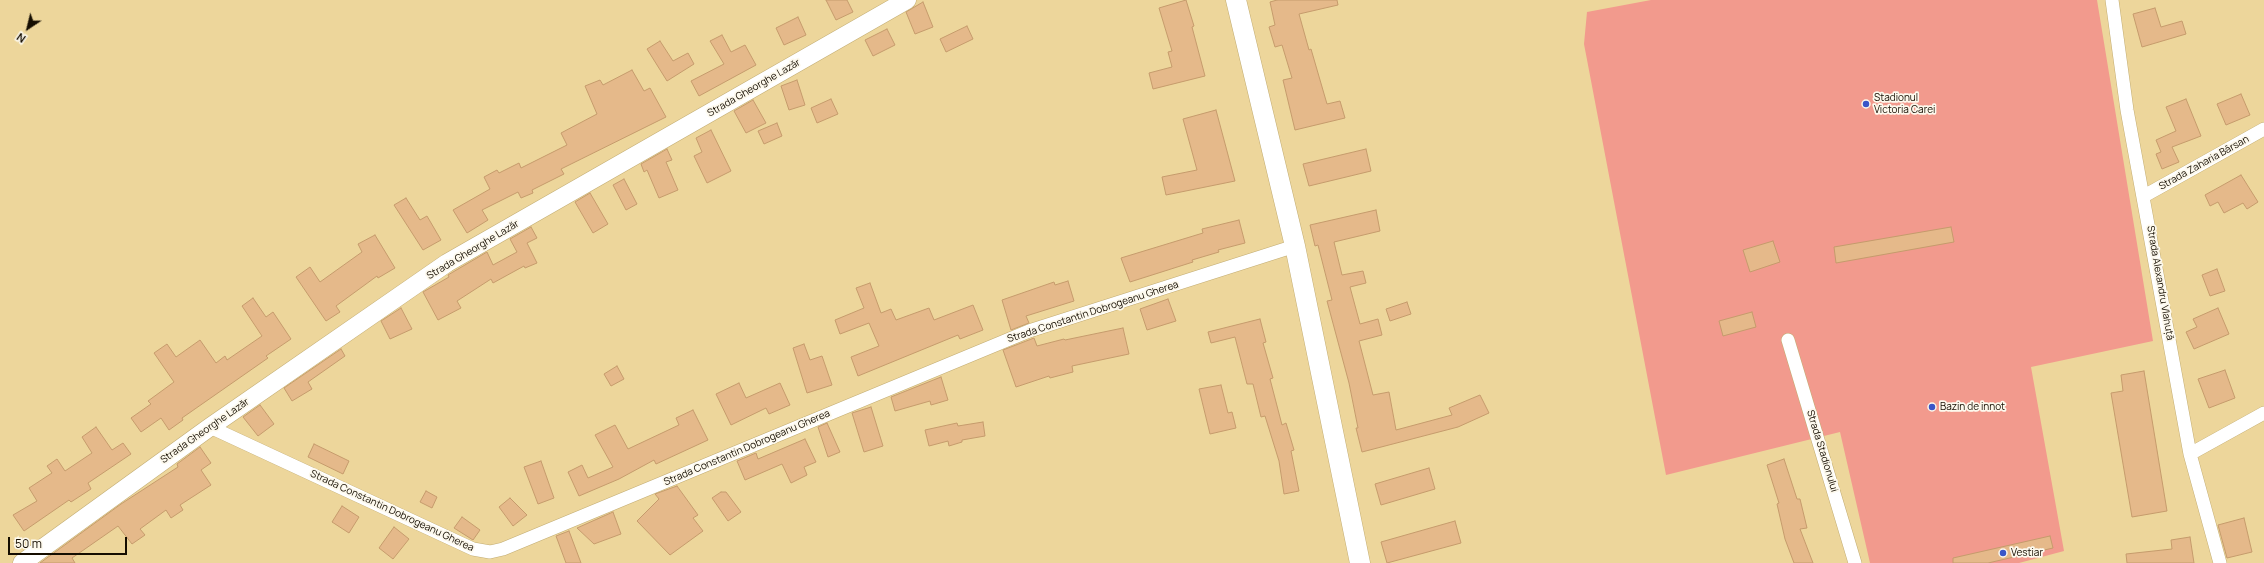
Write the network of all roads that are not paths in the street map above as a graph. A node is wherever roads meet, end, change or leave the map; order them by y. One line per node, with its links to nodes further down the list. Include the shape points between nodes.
1 (907, 0): 9 (main road, Strada Gheorghe Lazăr, via 447,263)
2 (1236, 0): 6 (main road)
3 (2112, 0): 5 (street, Strada Alexandru Vlahuță, via 2127,110)
4 (2264, 129): 5 (street, Strada Zaharia Bârsan)
5 (2144, 196): 10 (street, Strada Alexandru Vlahuță)
6 (1295, 246): 9 (street, Strada Constantin Dobrogeanu Gherea, via 1030,331 503,549 490,552 473,549); 12 (main road)
7 (1788, 340): 13 (street, Strada Stadionului)
8 (2264, 413): 10 (street)
9 (210, 427): 11 (main road, Strada Gheorghe Lazăr)
10 (2190, 454): 14 (street, Strada Alexandru Vlahuță)
11 (22, 563)
12 (1360, 563)
13 (1855, 563)
14 (2220, 563)

